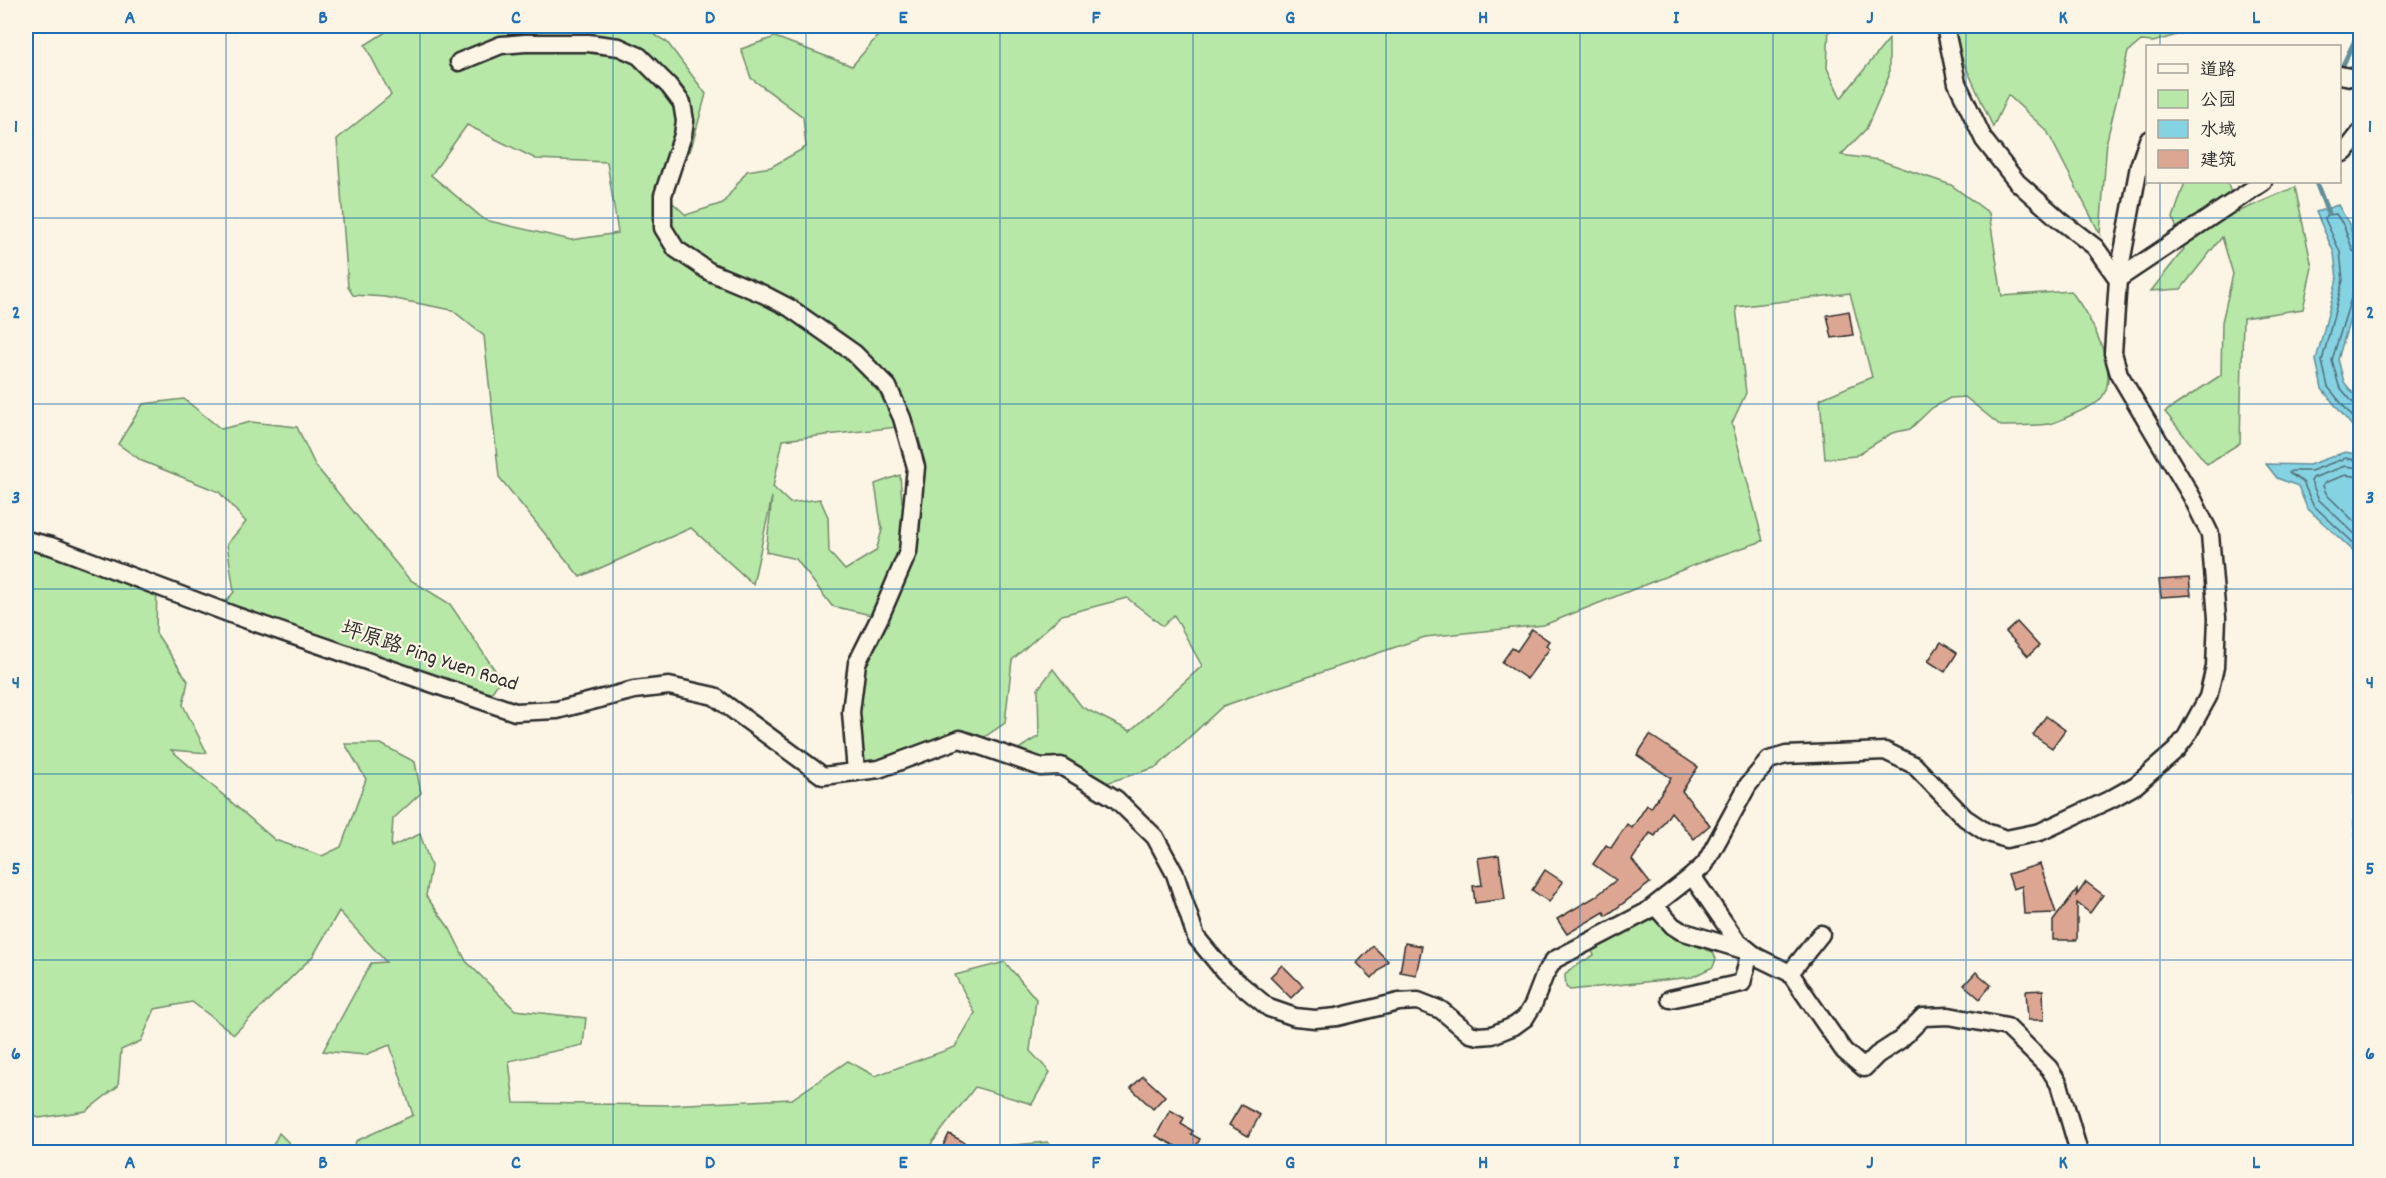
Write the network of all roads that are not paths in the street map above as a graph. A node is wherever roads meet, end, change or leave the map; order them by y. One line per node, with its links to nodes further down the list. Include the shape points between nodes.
1 (1945, 26): 9 (street, via 1957,83 1984,140 2017,182 2095,247)
2 (459, 62): 11 (street, via 501,45 525,42 588,43 639,56 682,103 683,135 663,195 663,228 676,249 710,272 790,308 854,352 888,387 916,467 908,552 857,663 851,712)
3 (2341, 75): 4 (street)
4 (2361, 79)
5 (2361, 133): 7 (street)
6 (2146, 146): 9 (street)
7 (2341, 154)
8 (2262, 183): 9 (street)
9 (2118, 279): 12 (street, 坪原路 Ping Yuen Road, via 2113,353 2119,374 2192,496 2210,534 2217,618 2215,666 2208,697 2186,737 2136,785 2040,832 2006,839 1965,818 1914,765 1886,751 1786,755 1768,760 1748,785 1705,864)
10 (26, 540): 11 (street, 坪原路 Ping Yuen Road, via 515,712 556,710 665,686 714,696 823,776)
11 (856, 772): 13 (street, 坪原路 Ping Yuen Road, via 879,769 960,739 1041,767 1061,766 1116,799 1155,837 1175,874 1196,937 1224,971 1269,1008 1295,1017 1338,1017 1418,1001 1442,1010 1474,1036 1500,1033 1528,1014 1554,960)
12 (1692, 876): 13 (street, 坪原路 Ping Yuen Road); 15 (street, via 1724,925)
13 (1655, 906): 15 (street, via 1681,931)
14 (1821, 934): 16 (street)
15 (1750, 952): 16 (street); 17 (street, via 1742,983)
16 (1790, 973): 18 (street, via 1844,1050 1864,1068 1923,1017 1949,1016 2007,1027 2049,1068 2059,1084)
17 (1670, 999)
18 (2079, 1152)

